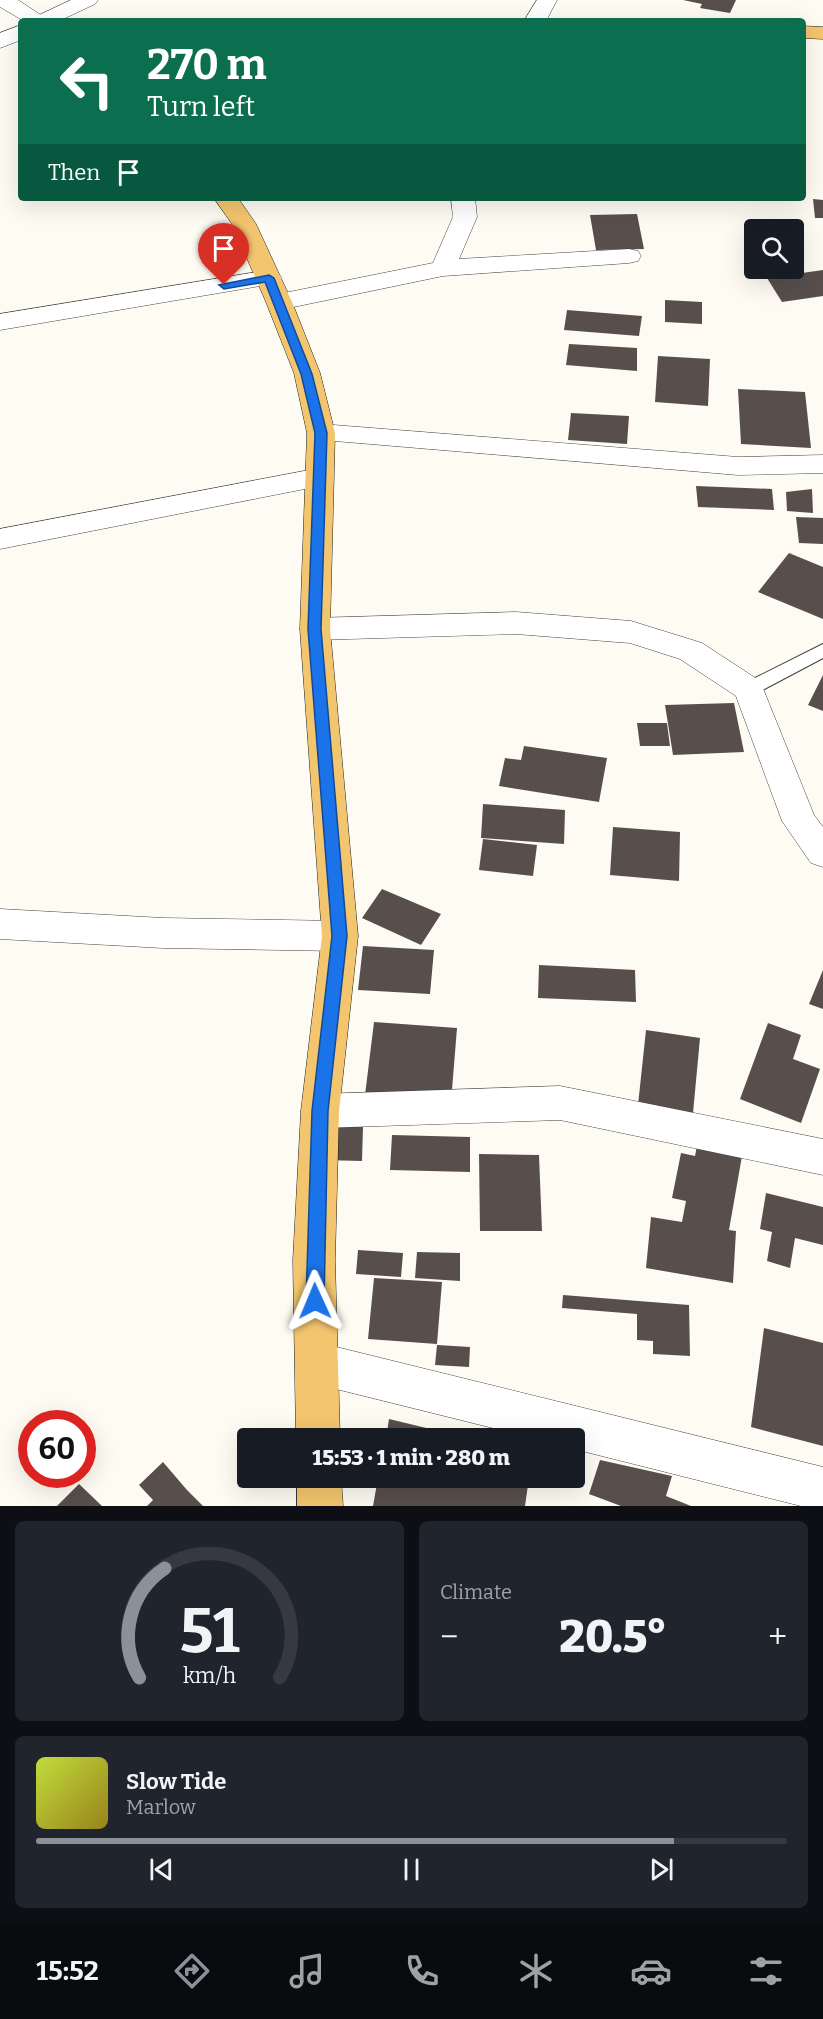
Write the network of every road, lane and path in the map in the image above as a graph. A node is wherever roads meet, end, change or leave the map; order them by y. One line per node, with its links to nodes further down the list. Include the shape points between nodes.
1 (3, 0): 4 (street)
2 (88, 0): 5 (street)
3 (547, 0): 6 (street)
4 (35, 18)
5 (47, 18)
6 (537, 18)
7 (806, 32): 9 (main road)
8 (18, 33): 10 (street)
9 (823, 33)
10 (0, 42)
11 (228, 201): 15 (main road, via 244,224)
12 (463, 201): 14 (street, via 465,217)
13 (629, 256): 14 (street)
14 (443, 268): 15 (street)
15 (274, 290): 16 (street); 17 (main road, via 307,374)
16 (0, 322)
17 (321, 433): 18 (street, via 738,466); 19 (main road)
18 (823, 464)
19 (320, 477): 20 (street); 21 (main road)
20 (0, 539)
21 (315, 629): 23 (street, via 516,623 631,632 691,651); 26 (main road)
22 (823, 650): 23 (lane)
23 (749, 689): 24 (street, via 799,821)
24 (823, 853)
25 (0, 924): 26 (street, via 163,933)
26 (340, 936): 27 (main road)
27 (320, 1111): 28 (street, via 560,1103); 29 (main road, via 314,1260)
28 (823, 1157)
29 (316, 1363): 30 (main road); 32 (street)
30 (318, 1428)
31 (319, 1488): 33 (main road)
32 (823, 1489)
33 (320, 1506)

